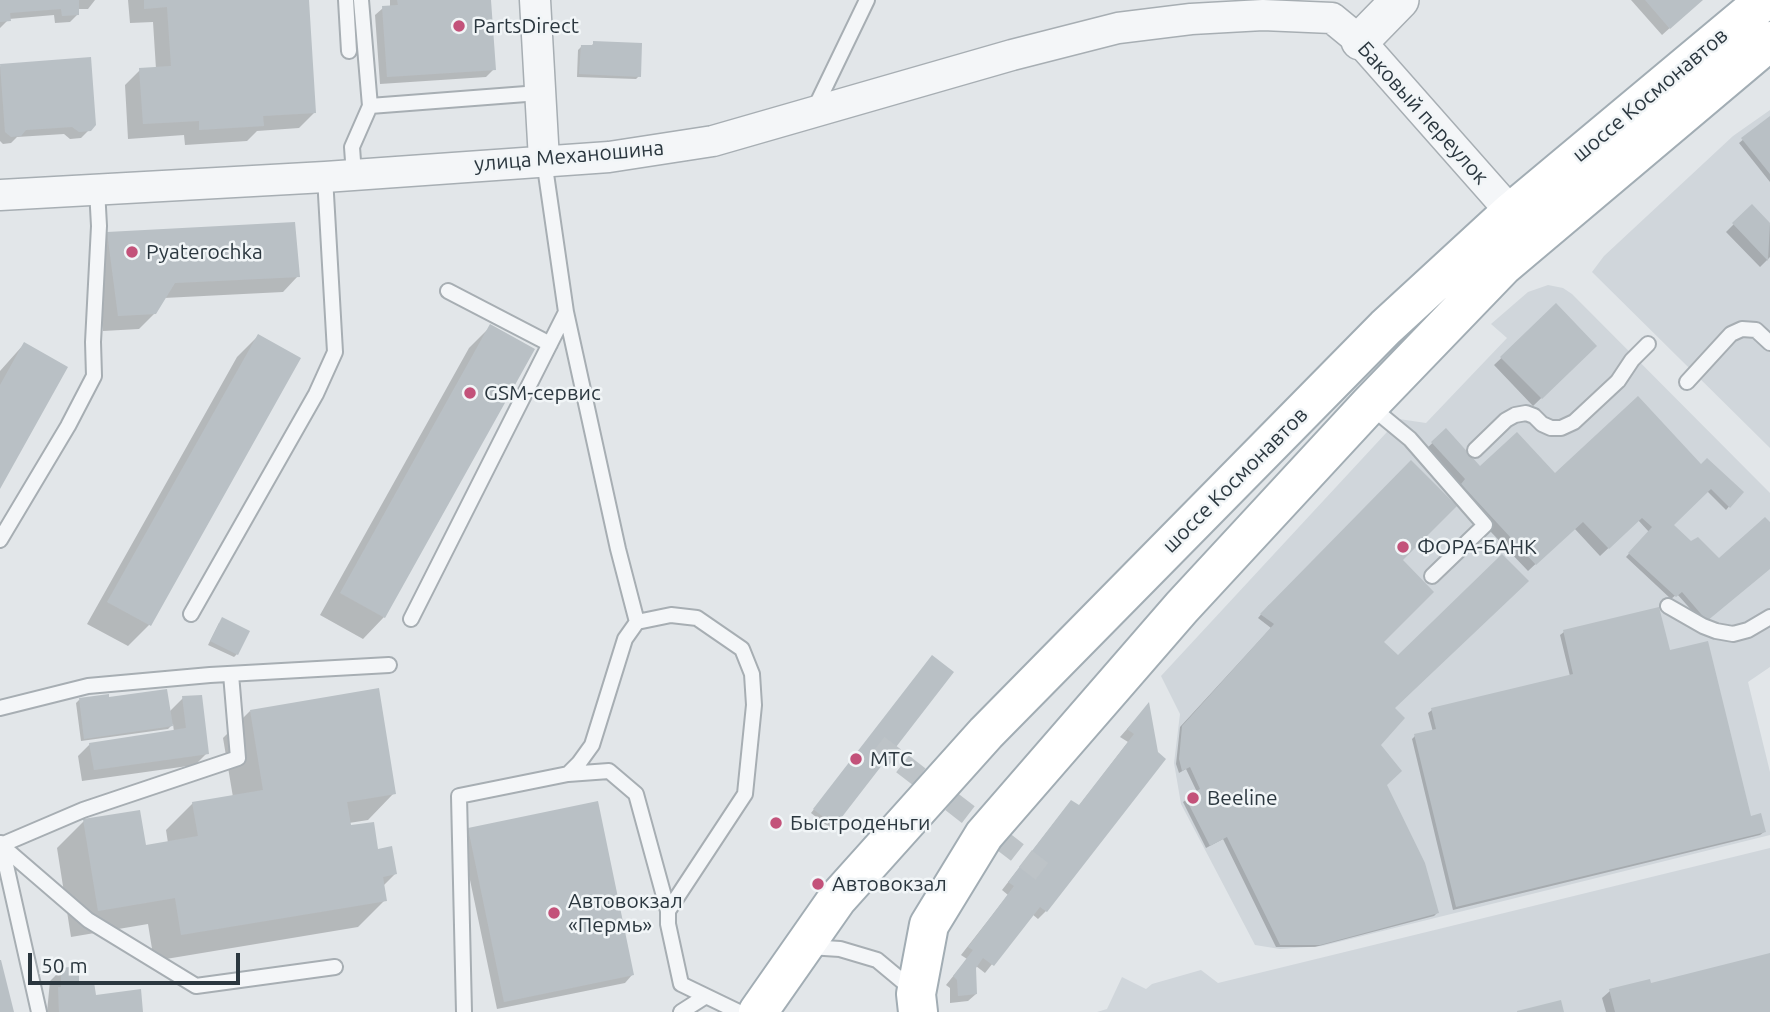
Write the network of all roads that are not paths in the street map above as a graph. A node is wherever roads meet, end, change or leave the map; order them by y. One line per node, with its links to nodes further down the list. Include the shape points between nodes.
1 (346, 0): 11 (lane)
2 (360, 0): 13 (lane)
3 (535, 0): 12 (street)
4 (867, 0): 14 (lane)
5 (1308, 0): 8 (lane)
6 (1400, 0): 9 (street)
7 (1765, 0): 19 (main road, шоссе Космонавтов)
8 (1332, 19): 9 (street, Баковый переулок); 14 (street, улица Механошина, via 1263,15 1118,28)
9 (1360, 41): 19 (street, Баковый переулок)
10 (1770, 41): 26 (main road, шоссе Космонавтов, via 1503,266)
11 (349, 51)
12 (539, 93): 13 (lane); 15 (street)
13 (370, 106): 16 (lane)
14 (813, 112): 15 (street, улица Механошина, via 713,141 608,157)
15 (544, 160): 16 (street, улица Механошина); 21 (lane)
16 (339, 176): 17 (street, улица Механошина); 31 (lane, via 335,352 316,394)
17 (97, 189): 18 (street, улица Механошина); 28 (lane, via 94,376)
18 (0, 195)
19 (1511, 212): 41 (main road, шоссе Космонавтов, via 1386,327 986,733 837,899)
20 (448, 290): 23 (lane)
21 (566, 312): 23 (lane); 34 (lane)
22 (1770, 342): 25 (lane, via 1756,330 1731,334)
23 (550, 344): 33 (lane)
24 (1648, 344): 27 (lane, via 1618,381 1574,422 1551,428 1534,415 1515,415)
25 (1687, 382)
26 (1368, 405): 29 (lane, via 1410,439 1485,525); 44 (main road, шоссе Космонавтов, via 1182,607 984,835 929,925)
27 (1475, 450)
28 (0, 540)
29 (1432, 576)
30 (1668, 606): 32 (lane, via 1703,626 1733,634)
31 (191, 614)
32 (1770, 617)
33 (411, 619)
34 (637, 622): 38 (lane, via 625,639 592,745); 40 (lane, via 671,615 698,618 742,649 751,674 754,705 745,794)
35 (389, 665): 36 (lane)
36 (231, 674): 37 (lane, via 88,685); 39 (lane, via 239,758)
37 (0, 708)
38 (568, 774): 40 (lane, via 609,771 636,794); 46 (lane, via 459,796)
39 (1, 842): 42 (lane, via 88,920 196,986); 45 (lane)
40 (668, 912): 43 (lane, via 681,985)
41 (802, 947): 44 (lane, via 840,949 877,960); 49 (main road, шоссе Космонавтов)
42 (335, 967)
43 (706, 996): 47 (lane); 48 (lane)
44 (917, 1003)
45 (39, 1012)
46 (464, 1012)
47 (681, 1012)
48 (738, 1012)
49 (758, 1012)

